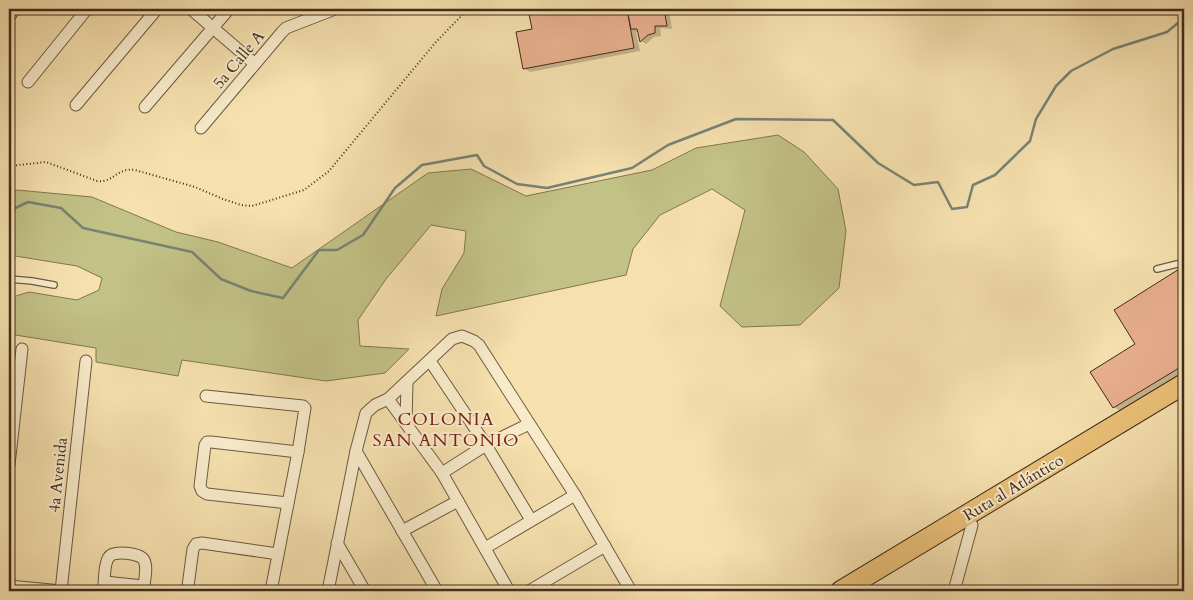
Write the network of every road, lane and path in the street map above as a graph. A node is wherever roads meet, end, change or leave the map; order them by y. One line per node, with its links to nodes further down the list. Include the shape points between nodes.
1 (16, 9): 8 (street)
2 (87, 9): 11 (street)
3 (157, 9): 12 (street)
4 (191, 9): 9 (street)
5 (229, 9): 9 (street)
6 (335, 9): 10 (street, 5a Calle A, via 286,28)
7 (468, 9): 15 (path, via 435,42 329,171 304,190 252,206 126,168 104,182 46,162)
8 (9, 17)
9 (212, 28): 10 (street); 13 (street)
10 (254, 64): 14 (street, 5a Calle A)
11 (28, 82)
12 (76, 105)
13 (145, 107)
14 (201, 128)
15 (9, 166)
16 (1184, 264): 17 (lane)
17 (1157, 269)
18 (9, 279): 19 (lane)
19 (54, 285)
20 (22, 349): 33 (street)
21 (86, 361): 48 (street, 4a Avenida)
22 (430, 361): 23 (street); 29 (street, via 458,336 474,341); 30 (street)
23 (407, 382): 27 (street); 28 (street)
24 (1184, 384): 57 (highway, Ruta al Atlántico)
25 (206, 396): 32 (street, via 303,406 305,411)
26 (1184, 398): 39 (highway, Ruta al Atlántico)
27 (388, 399): 28 (street); 31 (street, via 374,405 366,414)
28 (406, 423): 34 (street)
29 (529, 424): 30 (street); 35 (street)
30 (486, 446): 34 (street); 38 (street)
31 (356, 451): 40 (street); 41 (street)
32 (298, 452): 37 (street); 37 (street, via 211,442 205,445 202,492)
33 (9, 465)
34 (442, 473): 36 (street)
35 (575, 496): 38 (street); 42 (street)
36 (458, 501): 40 (street); 43 (street)
37 (288, 504): 44 (street)
38 (530, 520): 43 (street)
39 (972, 524): 58 (highway, Ruta al Atlántico); 59 (street)
40 (402, 531): 53 (street)
41 (337, 543): 51 (street); 52 (street)
42 (605, 546): 55 (street); 56 (street)
43 (485, 548): 54 (street)
44 (278, 554): 49 (street, via 196,544 188,586); 50 (street)
45 (9, 586): 48 (street)
46 (104, 587): 47 (street); 47 (street, via 107,560 115,553 140,556 145,565)
47 (143, 589)
48 (61, 591)
49 (191, 591)
50 (270, 591)
51 (328, 591)
52 (366, 591)
53 (437, 591)
54 (509, 591)
55 (529, 591)
56 (631, 591)
57 (841, 591)
58 (862, 591)
59 (954, 591)

